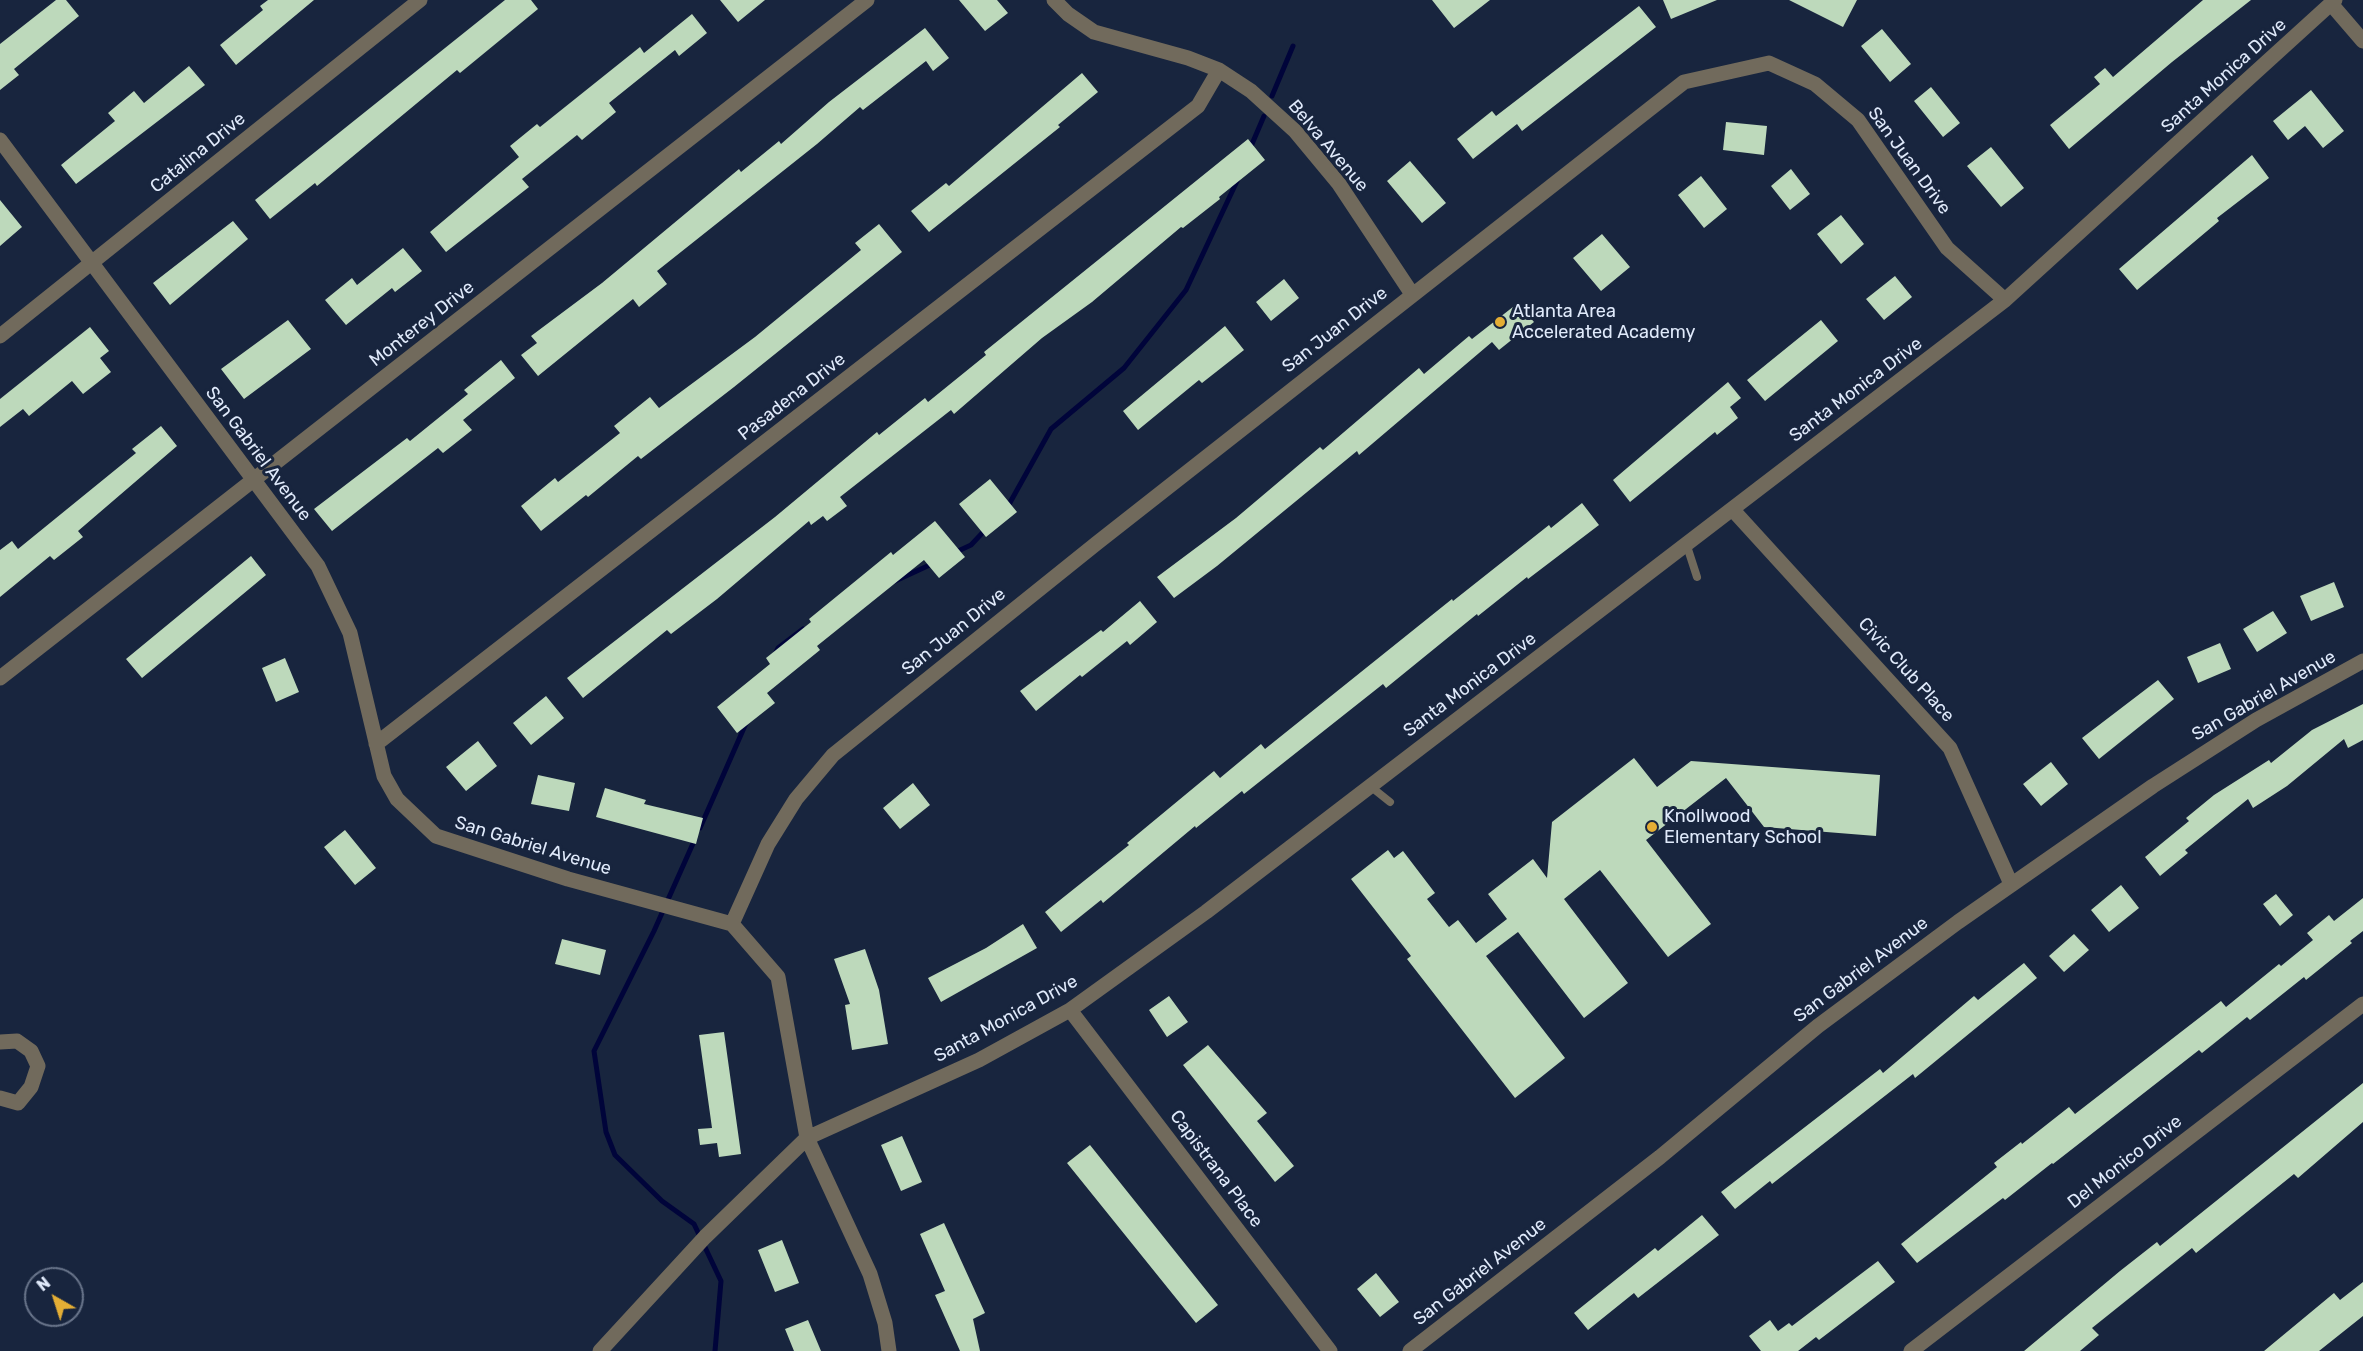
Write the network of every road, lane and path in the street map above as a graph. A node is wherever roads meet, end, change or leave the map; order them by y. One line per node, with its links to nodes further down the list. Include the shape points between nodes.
1 (420, 0): 8 (street, Catalina Drive)
2 (867, 0): 12 (street, Monterey Drive)
3 (1054, 0): 6 (street, Belva Avenue, via 1094,32)
4 (2333, 3): 5 (street); 10 (street, Santa Monica Drive)
5 (2363, 41)
6 (1219, 70): 9 (street, Belva Avenue, via 1251,91 1295,132 1339,184); 18 (street, Pasadena Drive, via 1198,106)
7 (0, 140): 8 (street, San Gabriel Avenue)
8 (93, 263): 11 (street, Catalina Drive); 12 (street, San Gabriel Avenue)
9 (1412, 294): 10 (street, San Juan Drive, via 1684,82 1769,63 1815,84 1858,120 1947,248); 22 (street, San Juan Drive, via 833,755 796,799 768,844)
10 (2005, 300): 13 (street, Santa Monica Drive)
11 (0, 336)
12 (253, 482): 17 (street, Monterey Drive); 18 (street, San Gabriel Avenue, via 318,566 346,623)
13 (1732, 509): 14 (street, Santa Monica Drive); 21 (street, Civic Club Place, via 1950,748)
14 (1686, 543): 15 (lane); 19 (street, Santa Monica Drive)
15 (1697, 577)
16 (2363, 661): 21 (street, San Gabriel Avenue, via 2247,726)
17 (0, 678)
18 (376, 744): 22 (street, San Gabriel Avenue, via 384,776 397,799 436,836 568,879)
19 (1370, 786): 20 (lane); 24 (street, Santa Monica Drive)
20 (1390, 802)
21 (2011, 884): 31 (street, San Gabriel Avenue, via 1818,1026 1660,1157)
22 (732, 924): 27 (street, via 778,978)
23 (2363, 1004): 32 (street, Del Monico Drive)
24 (1070, 1010): 27 (street, Santa Monica Drive, via 979,1060); 30 (street, Capistrana Place)
25 (0, 1042): 26 (street, via 17,1041 31,1051 38,1066 31,1087 18,1102)
26 (0, 1098)
27 (807, 1138): 28 (street, Santa Monica Drive, via 705,1237); 29 (street, via 870,1274)
28 (600, 1351)
29 (889, 1351)
30 (1330, 1351)
31 (1410, 1351)
32 (1911, 1351)

